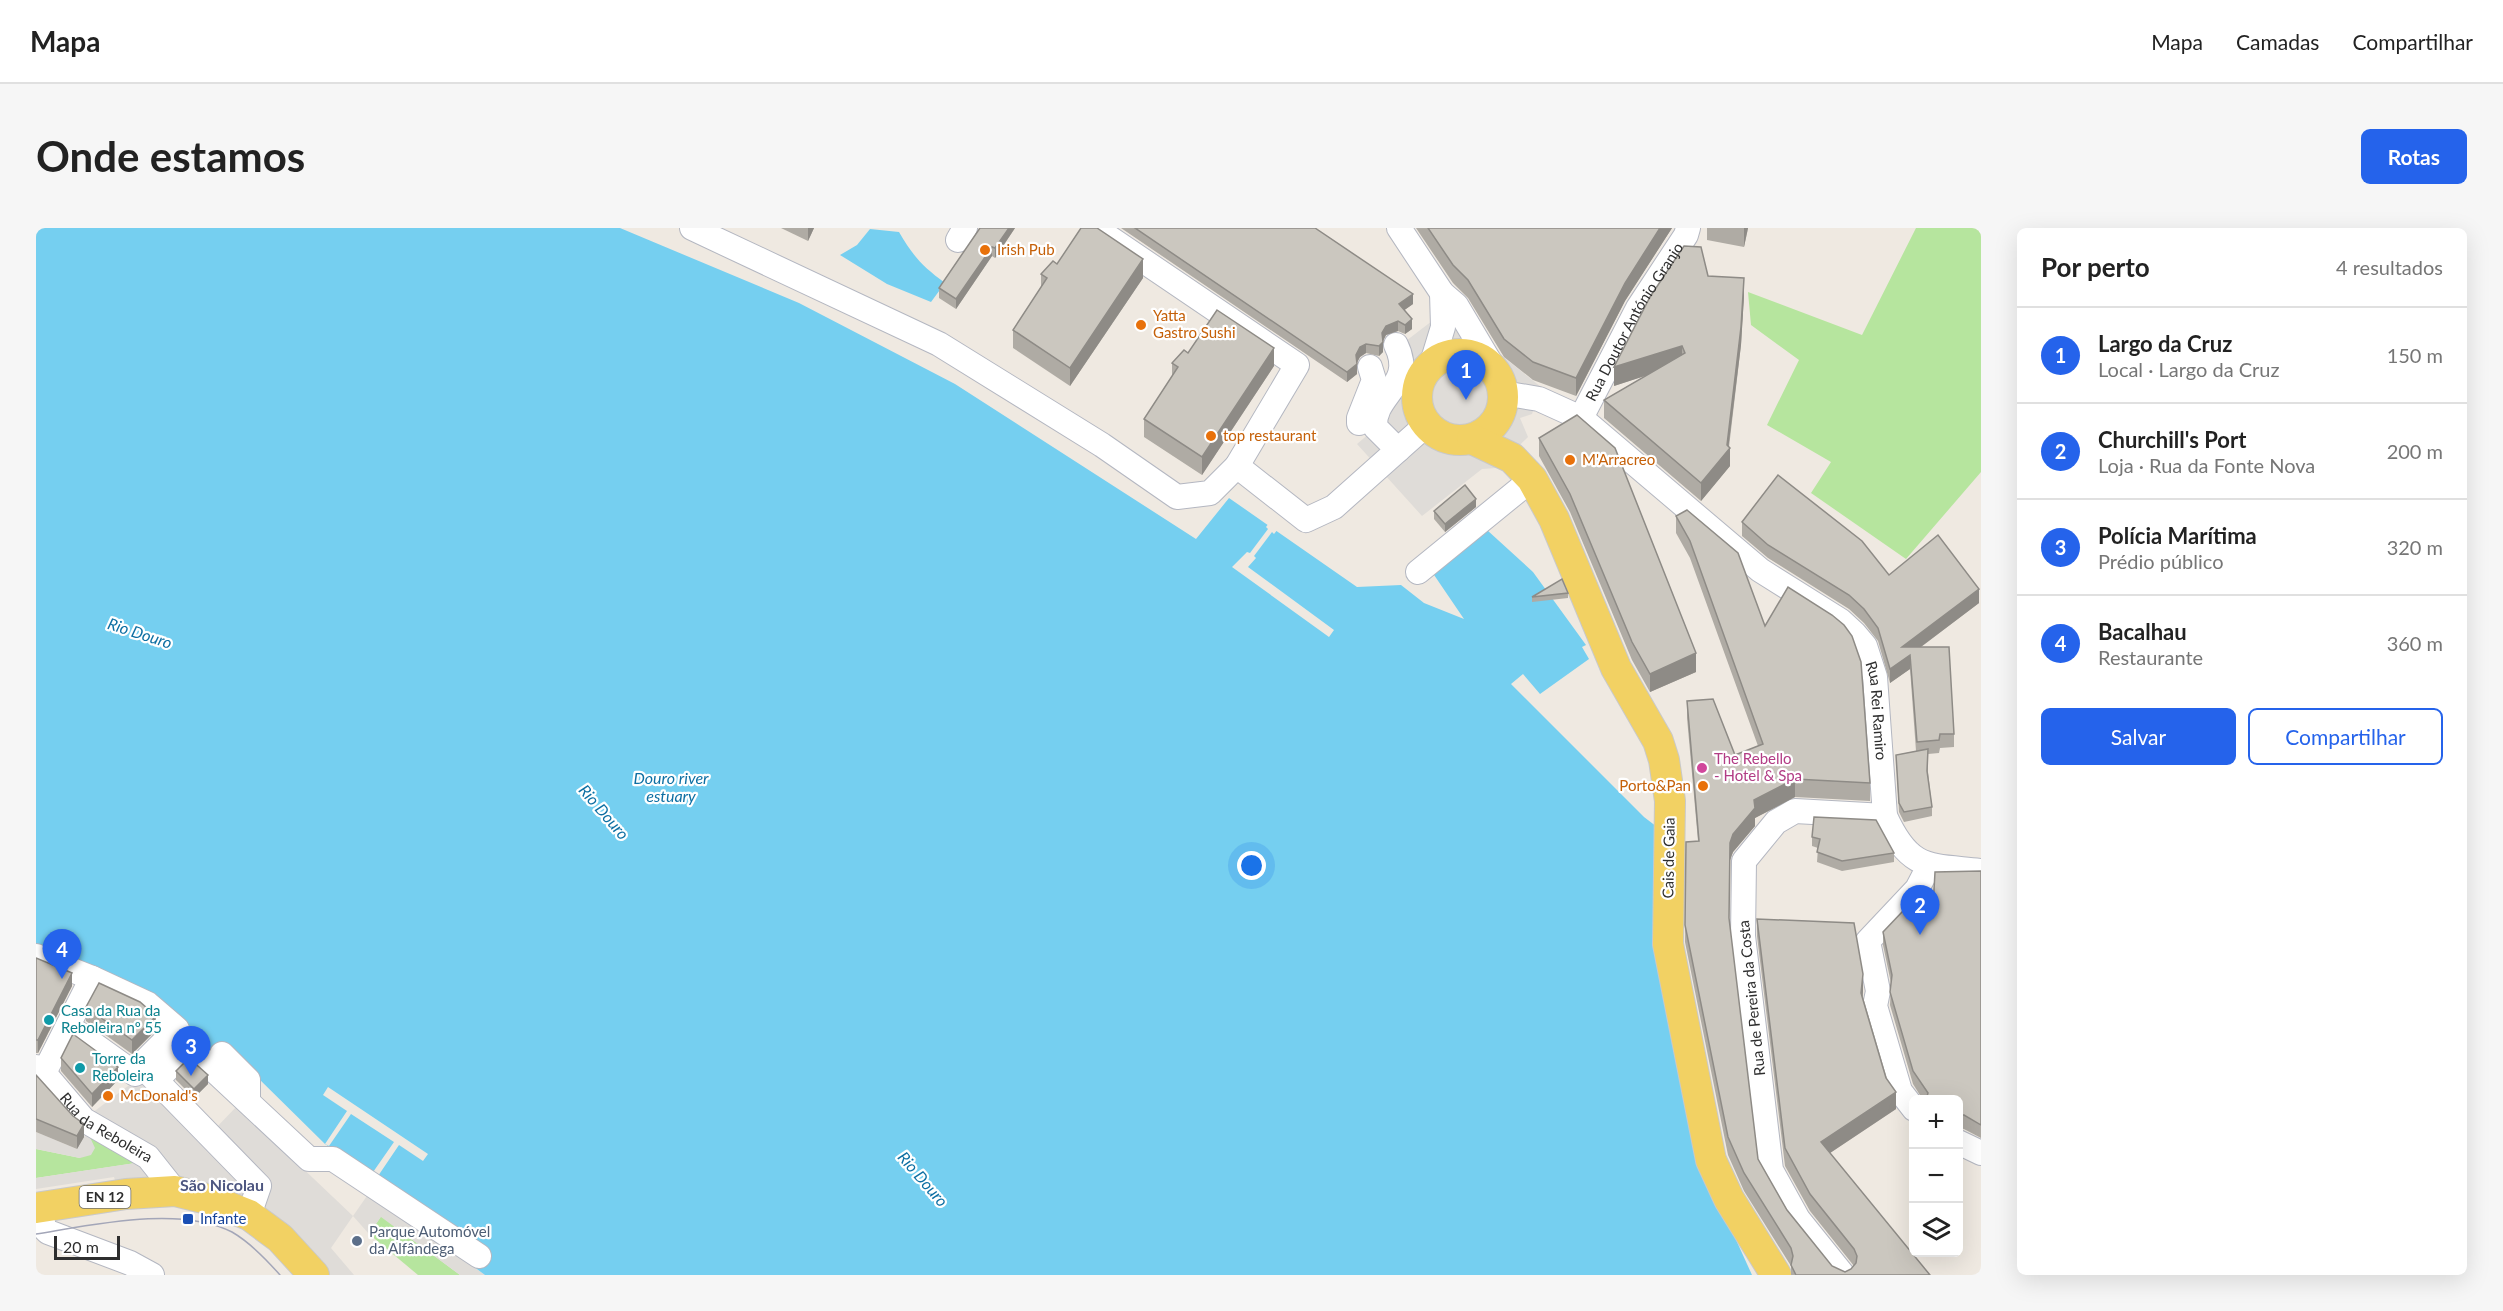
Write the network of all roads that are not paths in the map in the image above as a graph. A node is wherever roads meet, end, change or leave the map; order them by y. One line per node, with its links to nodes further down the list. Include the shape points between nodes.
1 (692, 228): 15 (street, via 939,344 1178,497 1210,493)
2 (1095, 228): 15 (street, via 1297,365)
3 (1399, 228): 5 (street)
4 (1688, 232): 10 (street, Rua Doutor António Granjo, via 1638,308)
5 (1442, 293): 7 (street, via 1443,327); 9 (street, via 1455,305)
6 (1396, 345): 13 (street, via 1402,358 1398,381 1374,415 1375,427)
7 (1432, 363): 9 (main road, via 1447,355 1464,354 1480,359); 11 (main road, via 1421,376 1416,393 1418,410)
8 (1370, 367): 13 (street, via 1374,380 1359,418 1360,433)
9 (1498, 394): 10 (street, Rua Rei Ramiro, via 1539,399); 12 (main road, via 1488,431); 14 (main road, Cais de Gaia)
10 (1581, 418): 18 (street, Rua Rei Ramiro, via 1760,570 1841,621 1865,645 1875,677)
11 (1426, 425): 12 (main road, via 1439,436 1455,441); 13 (street)
12 (1472, 439): 14 (main road, Cais de Gaia)
13 (1392, 456): 15 (street, via 1334,507 1306,520)
14 (1512, 458): 16 (main road, Cais de Gaia)
15 (1237, 466)
16 (1532, 480): 17 (street); 37 (main road, Cais de Gaia, via 1554,519 1616,668 1658,741 1664,760 1670,801 1668,944 1712,1160 1729,1199)
17 (1418, 572)
18 (1885, 816): 19 (street, Rua Rei Ramiro, via 1904,850); 38 (street, Rua de Pereira da Costa, via 1795,811 1776,822 1744,861 1743,936 1771,1170 1798,1220)
19 (1929, 866): 20 (street, Rua Rei Ramiro); 28 (street, via 1917,889 1868,941 1878,991 1875,1006 1900,1091)
20 (1981, 871)
21 (36, 956): 22 (street)
22 (92, 978): 23 (street); 26 (street, via 148,1004 173,1034 141,1065)
23 (68, 1026): 25 (street); 26 (street)
24 (222, 1054): 27 (street, via 248,1080)
25 (40, 1070): 31 (street, Rua da Reboleira, via 84,1119 148,1157)
26 (146, 1077): 27 (street, via 189,1047); 33 (street, via 259,1186)
27 (248, 1102): 34 (street, via 309,1159 333,1159)
28 (1909, 1103)
29 (1963, 1144): 30 (street)
30 (1981, 1153)
31 (175, 1191): 32 (main road, EN 12, via 126,1194); 33 (main road, EN 12)
32 (38, 1208): 35 (street, via 48,1232)
33 (249, 1215): 36 (main road, EN 12, via 280,1238)
34 (479, 1257)
35 (152, 1275)
36 (314, 1275)
37 (1776, 1275)
38 (1843, 1275)

